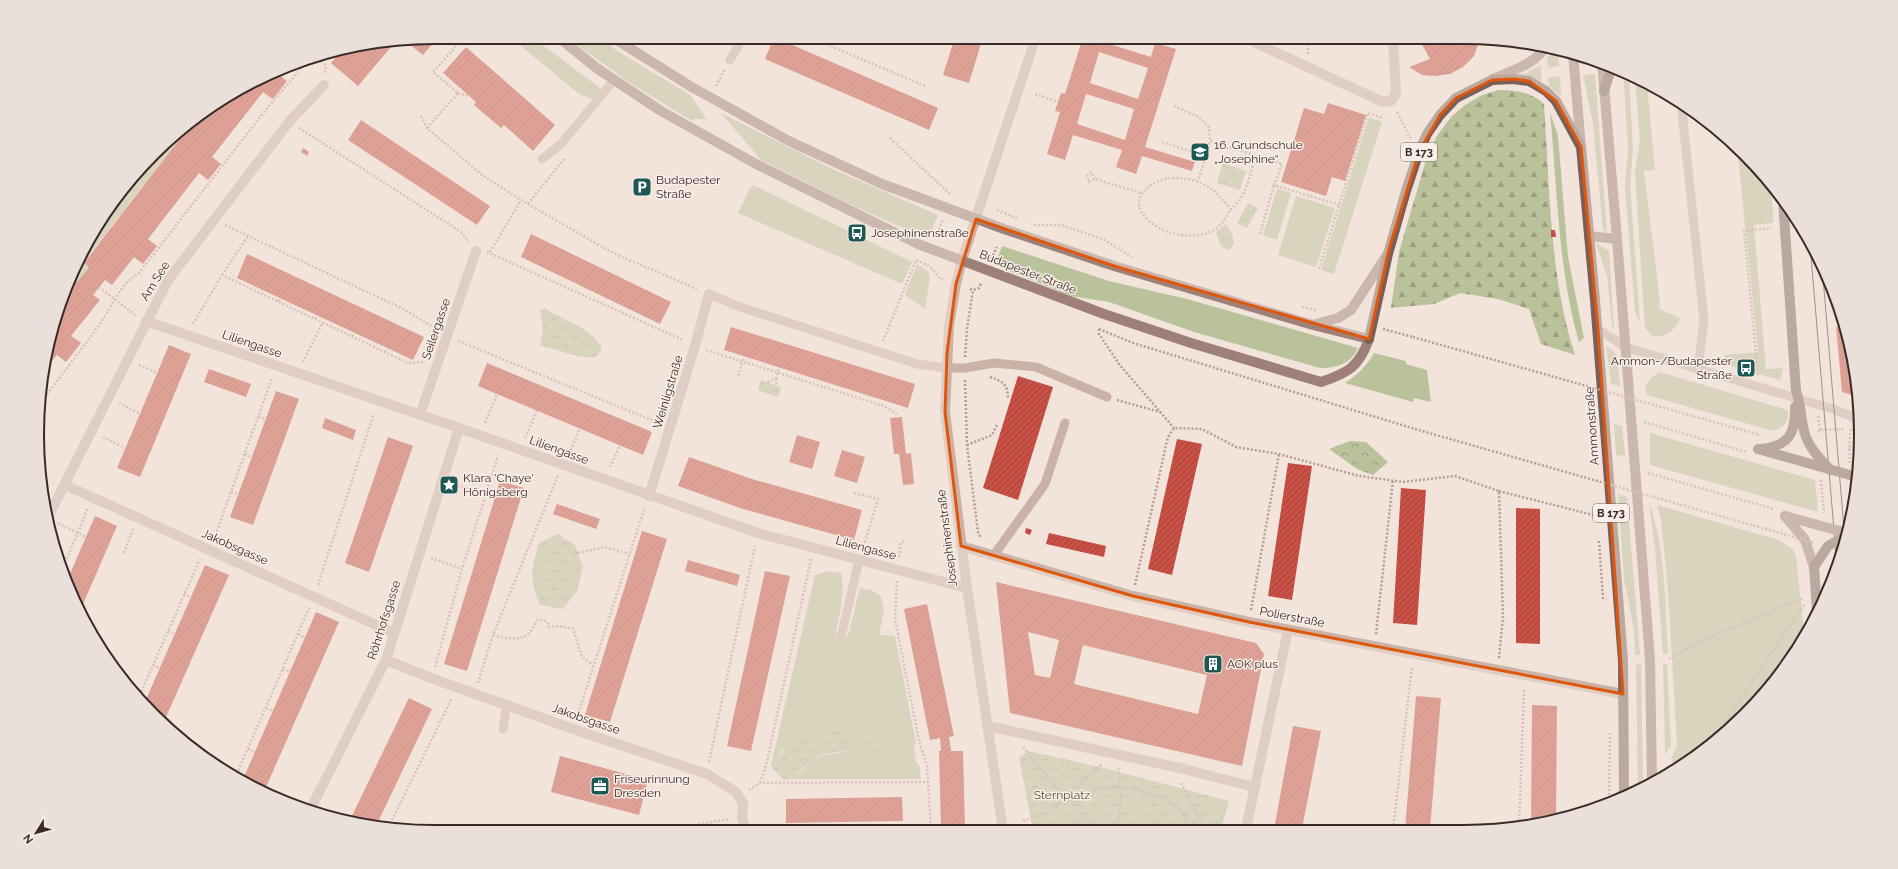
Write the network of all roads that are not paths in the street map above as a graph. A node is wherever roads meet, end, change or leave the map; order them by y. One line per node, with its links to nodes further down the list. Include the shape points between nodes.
1 (567, 44): 12 (main road, Budapester Straße)
2 (623, 44): 20 (main road, via 690,86 789,141 882,184)
3 (739, 44): 9 (lane)
4 (1034, 44): 20 (street, Josephinenstraße)
5 (1258, 44): 6 (street, via 1383,102 1391,101 1396,92)
6 (1393, 44)
7 (1542, 52): 13 (main road, via 1528,64)
8 (1574, 60): 17 (main road, Ammonstraße)
9 (728, 64)
10 (1603, 70): 15 (main road)
11 (1610, 73): 15 (main road)
12 (614, 80): 18 (lane, via 561,144); 25 (main road, Budapester Straße, via 661,111 750,161 887,230)
13 (1492, 80): 17 (main road, B 173, via 1529,81 1546,91 1556,101); 24 (main road, B 173, via 1456,98 1427,134 1419,152)
14 (324, 85): 27 (street, Am See, via 289,122 168,280)
15 (1604, 91): 22 (main road)
16 (1682, 111): 33 (lane, via 1704,320)
17 (1581, 147): 21 (main road, Ammonstraße / B 173)
18 (542, 159)
19 (1784, 212): 34 (main road)
20 (976, 219): 25 (street, Josephinenstraße); 28 (main road, via 1114,266)
21 (1589, 236): 22 (main road); 29 (main road, Ammonstraße / B 173)
22 (1617, 239): 31 (main road)
23 (476, 251): 36 (street, Seilergasse)
24 (1388, 254): 28 (main road, via 1351,310 1340,317); 30 (main road, B 173)
25 (962, 260): 30 (main road, Budapester Straße, via 1104,314 1321,382 1352,368 1363,355); 32 (street, Josephinenstraße, via 949,326)
26 (709, 294): 32 (lane, via 740,307 917,364); 43 (street, Weinligstraße)
27 (146, 321): 36 (street, Liliengasse); 42 (street, Am See)
28 (1313, 325): 30 (main road)
29 (1598, 329): 31 (lane); 57 (main road, Ammonstraße / B 173)
30 (1369, 339)
31 (1625, 347): 33 (lane); 61 (main road, via 1650,660)
32 (947, 368): 35 (lane, via 994,363 1036,367); 47 (street, Josephinenstraße, via 946,412)
33 (1698, 369): 37 (lane)
34 (1796, 391): 40 (main road, bridge, via 1801,405 1805,435); 40 (main road, bridge, via 1793,431 1783,442 1756,451)
35 (1107, 397)
36 (420, 415): 39 (street, Liliengasse)
37 (1853, 417)
38 (1065, 423): 48 (lane, via 1045,484)
39 (459, 428): 43 (street, Liliengasse, via 562,468); 54 (street, Röhrhofsgasse)
40 (1830, 470): 41 (main road, bridge)
41 (1852, 476)
42 (65, 485): 44 (street, Am See); 54 (street, Jakobsgasse)
43 (649, 496): 49 (street, Liliengasse, via 758,533)
44 (52, 510)
45 (1842, 532): 50 (main road, bridge, via 1782,513 1804,540)
46 (1840, 538): 50 (main road, bridge, via 1828,546)
47 (961, 546): 48 (street, Polierstraße); 51 (street, Josephinenstraße)
48 (994, 555): 53 (street, Polierstraße, via 1133,596)
49 (859, 560): 51 (street, Liliengasse); 55 (lane)
50 (1814, 567): 52 (main road, bridge)
51 (967, 588): 59 (street, Josephinenstraße)
52 (1816, 601)
53 (1288, 630): 57 (street, Polierstraße); 62 (street)
54 (394, 633): 56 (street, Röhrhofsgasse)
55 (842, 633)
56 (386, 660): 58 (street, Jakobsgasse); 64 (street, Röhrhofsgasse)
57 (1623, 694): 63 (main road, Ammonstraße / B 173)
58 (507, 704): 60 (lane); 65 (street, Jakobsgasse, via 707,774 739,796 743,803)
59 (988, 726): 62 (street); 66 (street, Josephinenstraße)
60 (503, 729)
61 (1652, 777)
62 (1254, 786): 67 (street)
63 (1624, 790)
64 (312, 805)
65 (744, 825)
66 (1002, 825)
67 (1247, 825)

